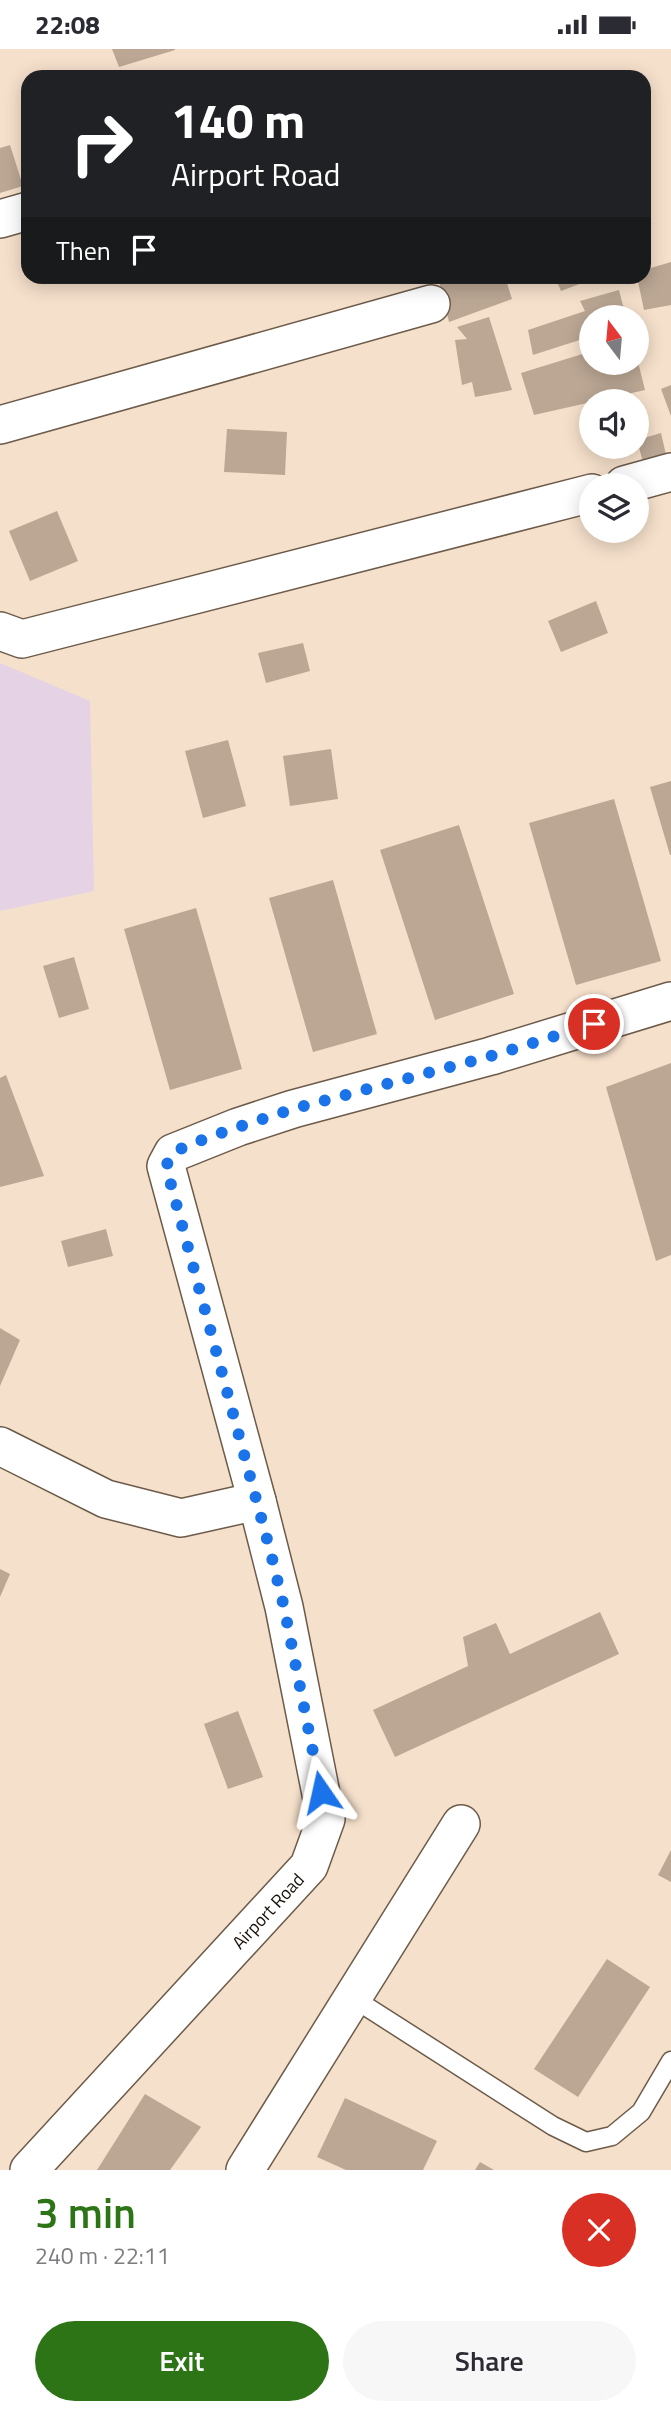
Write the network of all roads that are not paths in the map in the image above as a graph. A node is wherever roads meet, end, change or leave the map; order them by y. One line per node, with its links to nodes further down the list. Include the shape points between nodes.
1 (21, 213): 2 (street)
2 (0, 219)
3 (431, 304): 4 (street)
4 (0, 425)
5 (671, 473): 6 (street)
6 (649, 479)
7 (579, 496): 8 (street, via 22,639)
8 (0, 631)
9 (671, 1001): 11 (street, Airport Road, via 293,1109 173,1153 166,1166 174,1201)
10 (0, 1447): 11 (street, via 106,1499 181,1518)
11 (257, 1501): 15 (street, Airport Road, via 284,1607 326,1819 309,1866)
12 (461, 1825): 13 (street)
13 (352, 1998): 14 (lane, via 553,2126 586,2142 612,2136 641,2112); 16 (street)
14 (671, 2061)
15 (29, 2170)
16 (245, 2170)

